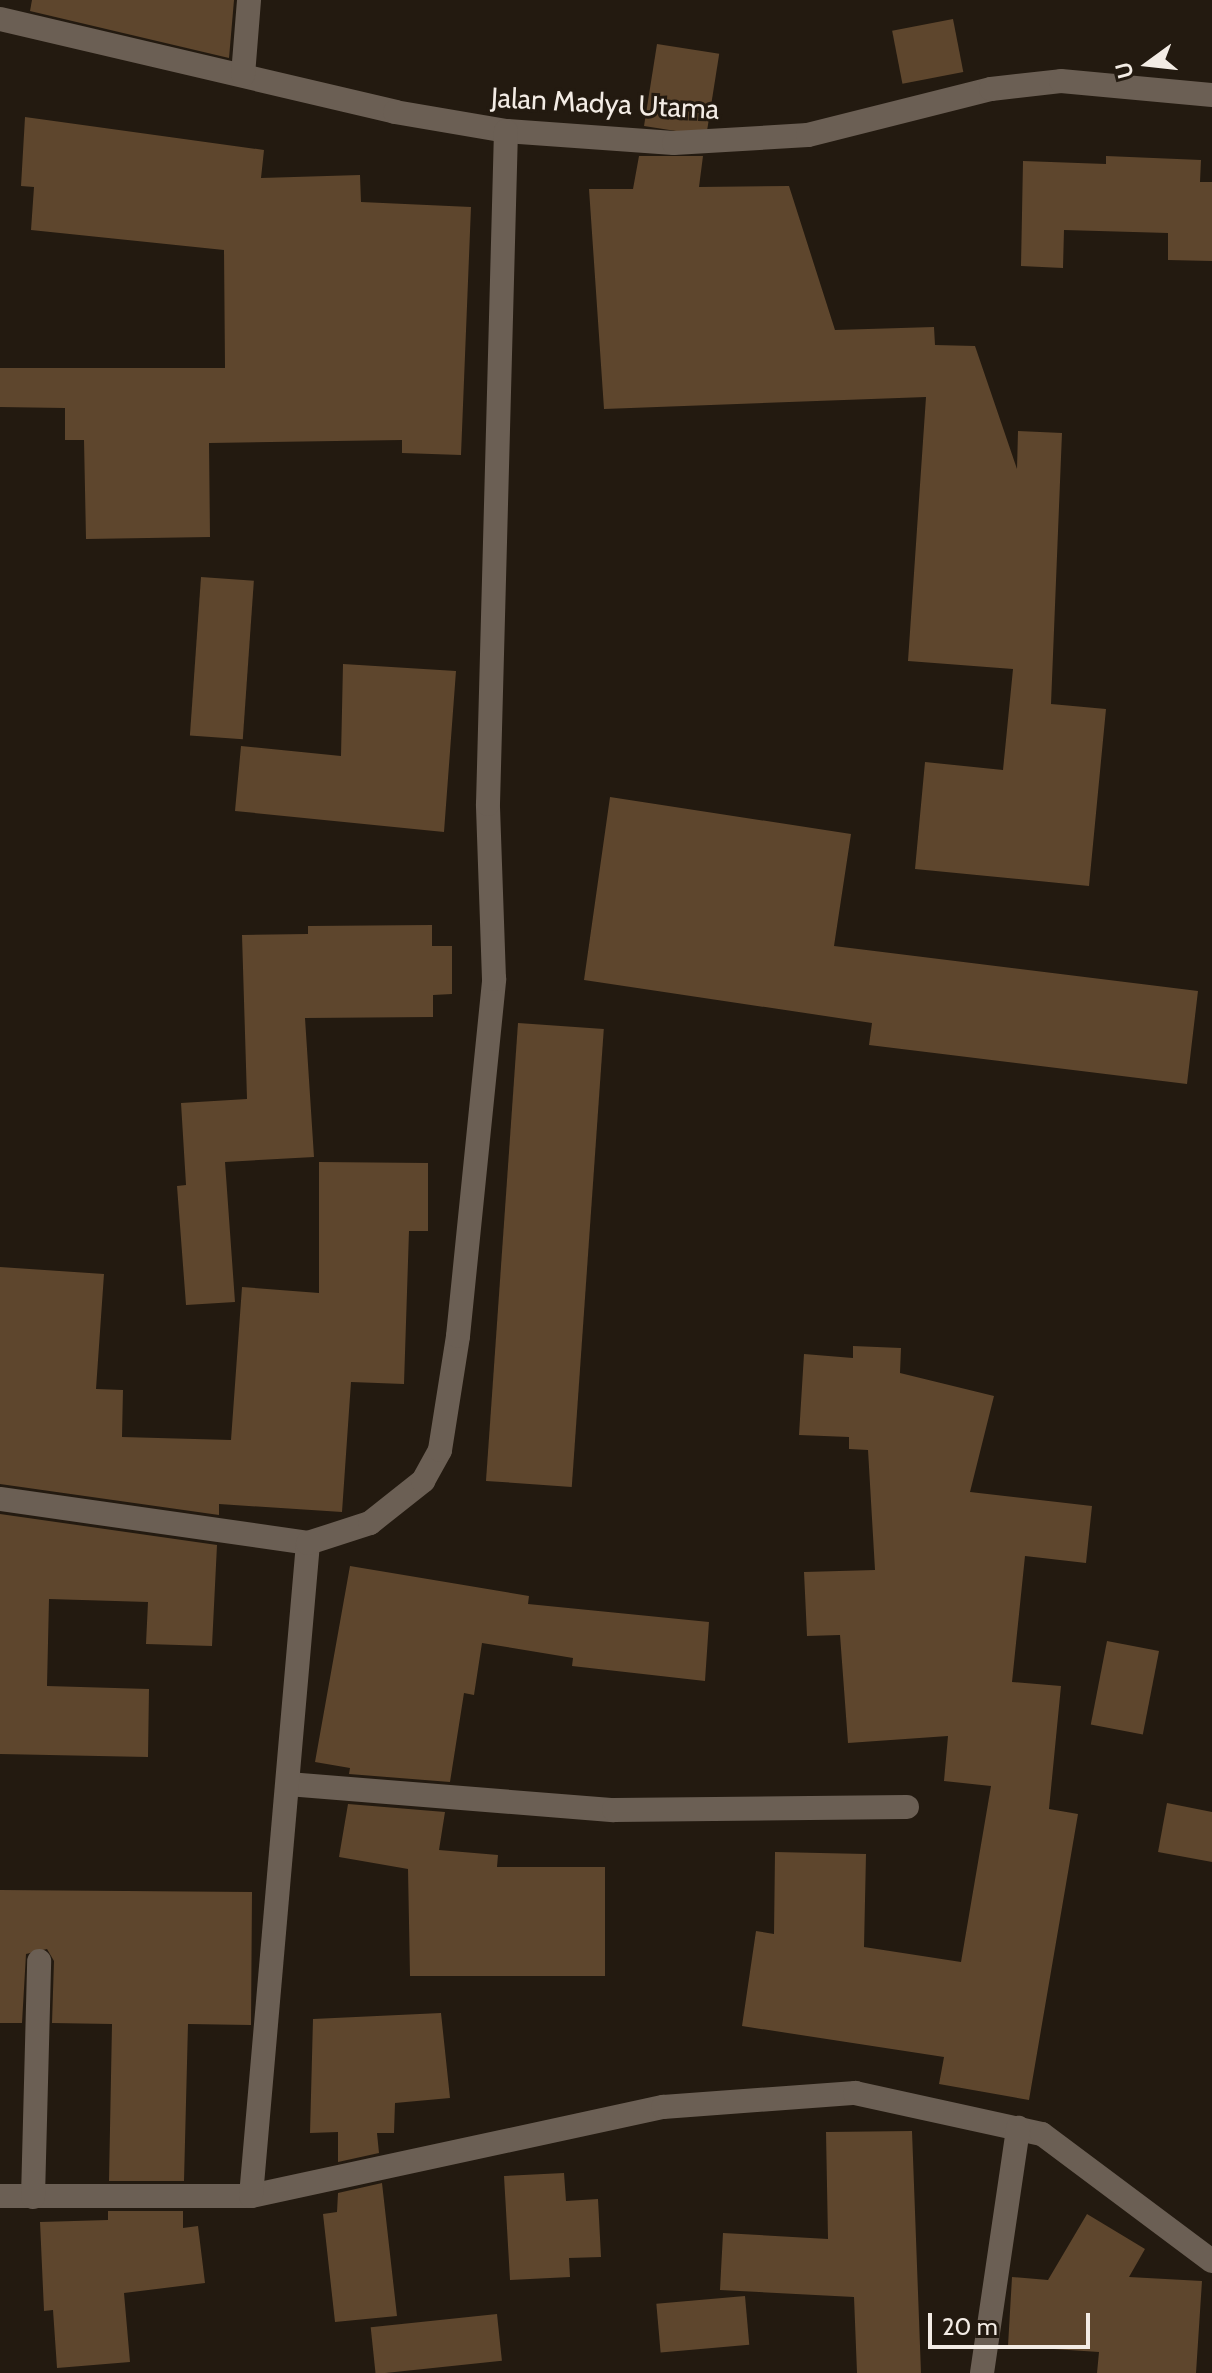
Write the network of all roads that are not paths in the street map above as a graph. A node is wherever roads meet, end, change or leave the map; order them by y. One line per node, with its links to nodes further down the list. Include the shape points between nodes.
1 (249, 0): 3 (street)
2 (0, 19): 3 (street, Jalan Madya Utama)
3 (243, 75): 5 (street, Jalan Madya Utama)
4 (1212, 95): 5 (street, Jalan Madya Utama, via 1061,81 977,92 808,135 674,143)
5 (506, 131): 7 (street, via 488,804 494,979 458,1336 440,1450 423,1481 370,1523)
6 (0, 1499): 7 (street)
7 (308, 1543): 8 (street)
8 (288, 1784): 9 (street, via 614,1810); 13 (street)
9 (907, 1807)
10 (39, 1961): 14 (street)
11 (1018, 2128): 13 (street, via 855,2093 760,2095 663,2107); 15 (street, via 1077,2154); 16 (street)
12 (0, 2196): 14 (street)
13 (251, 2196): 14 (street)
14 (33, 2197)
15 (1212, 2261)
16 (982, 2373)

